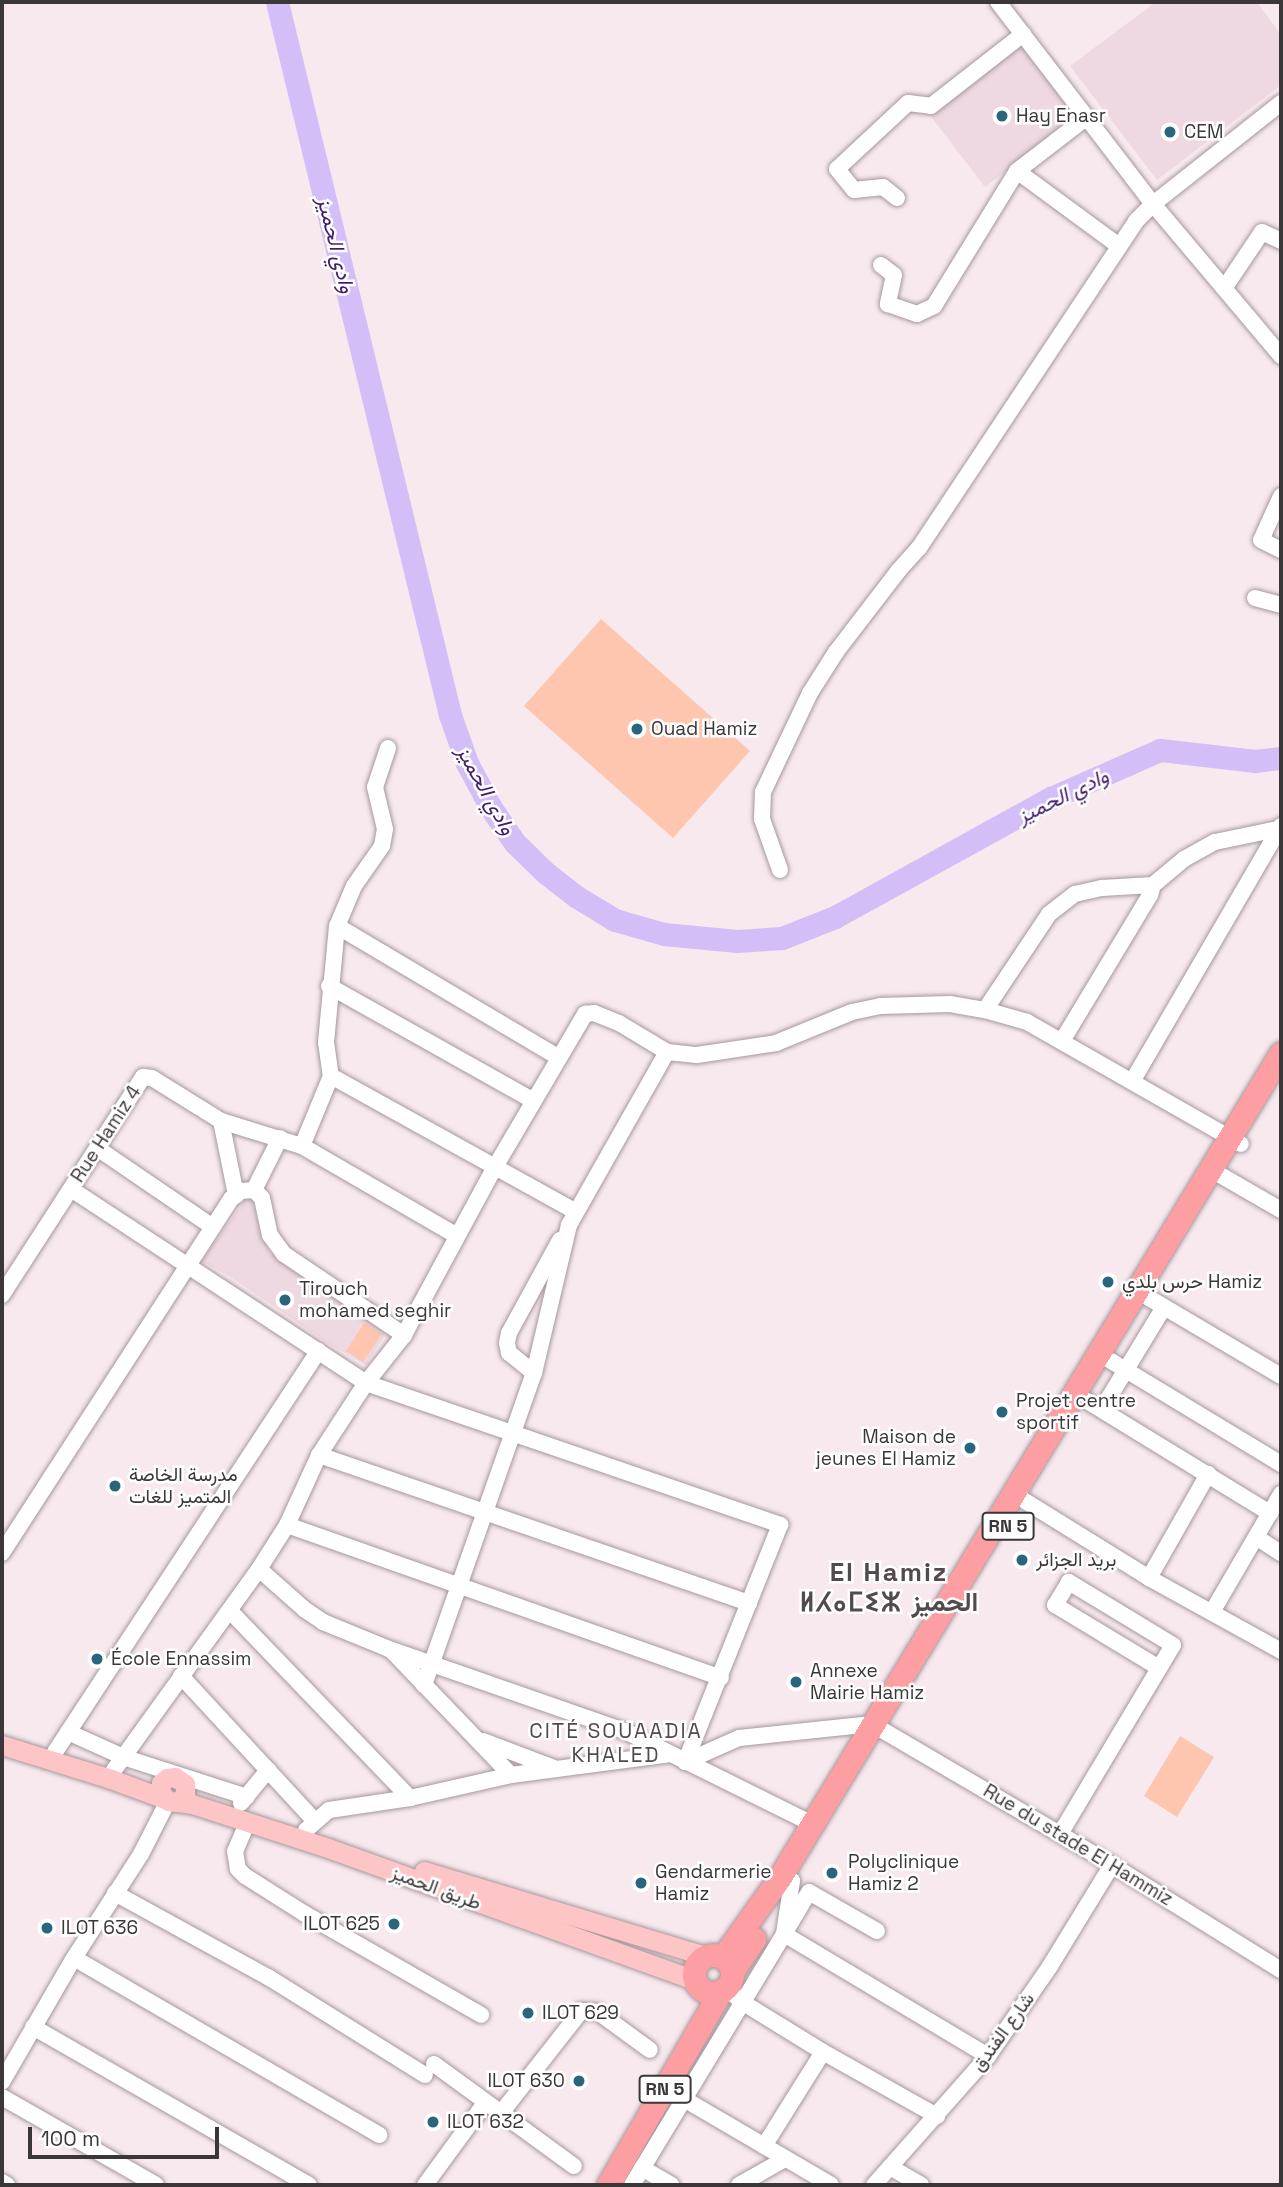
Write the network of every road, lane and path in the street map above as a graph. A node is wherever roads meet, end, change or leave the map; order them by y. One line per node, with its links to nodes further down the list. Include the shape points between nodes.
1 (998, 2): 2 (street)
2 (1023, 34): 4 (street); 6 (street, via 931,106 908,103 837,169 854,190 883,187)
3 (1281, 103): 7 (street)
4 (1087, 117): 5 (street); 7 (street)
5 (1017, 171): 9 (street); 10 (street, via 934,306 917,314 888,304 894,275)
6 (897, 198)
7 (1153, 204): 9 (street); 11 (street)
8 (1281, 241): 11 (street, via 1262,232)
9 (1119, 246): 19 (street, via 927,537 836,652 810,693 762,792 762,819)
10 (881, 265)
11 (1225, 287): 12 (street)
12 (1279, 346)
13 (1281, 496): 14 (street, via 1261,540)
14 (1281, 550)
15 (1255, 598): 16 (street)
16 (1281, 604)
17 (388, 748): 21 (street, via 375,787 385,829 382,846 354,886)
18 (1280, 827): 20 (street, via 1215,842 1184,859); 30 (street)
19 (780, 870)
20 (1153, 885): 23 (street, via 1075,894 1049,914); 24 (street)
21 (337, 926): 22 (street); 27 (street)
22 (330, 986): 28 (street, via 326,1042); 31 (street)
23 (985, 1010): 24 (street, via 1027,1022); 25 (street, via 950,1004 880,1006 852,1012 776,1044 697,1055)
24 (1062, 1041): 30 (street)
25 (667, 1052): 27 (street, via 620,1023 590,1013); 43 (street)
26 (1281, 1053): 34 (highway, RN 5)
27 (559, 1058): 31 (street)
28 (331, 1076): 35 (street); 37 (street)
29 (1281, 1079): 34 (highway, RN 5)
30 (1133, 1080): 34 (street)
31 (534, 1101): 37 (street)
32 (221, 1121): 33 (street); 36 (street, Rue Hamiz 4, via 152,1077 143,1077); 41 (street)
33 (280, 1138): 35 (street); 40 (street)
34 (1236, 1140): 38 (highway, RN 5); 61 (highway, RN 5)
35 (302, 1146): 45 (street)
36 (97, 1147): 39 (street, Rue Hamiz 4); 44 (street)
37 (495, 1167): 43 (street); 45 (street)
38 (1222, 1176): 42 (street); 48 (highway, RN 5)
39 (71, 1189): 46 (street); 47 (street, Rue Hamiz 4)
40 (254, 1190): 41 (street); 49 (street, via 262,1198 270,1235 284,1254)
41 (236, 1195): 44 (street)
42 (1281, 1210)
43 (572, 1218): 52 (street); 52 (street, via 509,1333 509,1353)
44 (213, 1227): 46 (street)
45 (457, 1236): 49 (street)
46 (189, 1264): 50 (street); 66 (street)
47 (2, 1295)
48 (1157, 1303): 51 (highway, RN 5); 53 (street)
49 (404, 1335): 54 (street)
50 (318, 1351): 54 (street); 82 (street)
51 (1119, 1365): 55 (highway, RN 5); 58 (street)
52 (534, 1373): 56 (street)
53 (1281, 1376)
54 (366, 1383): 56 (street); 57 (street)
55 (1094, 1405): 59 (street); 61 (highway, RN 5)
56 (511, 1433): 62 (street); 71 (street, via 780,1525)
57 (319, 1455): 62 (street); 64 (street)
58 (1281, 1464)
59 (1208, 1474): 63 (street); 69 (street)
60 (1281, 1494): 63 (street)
61 (1018, 1496): 69 (street); 81 (highway, RN 5)
62 (484, 1510): 70 (street); 71 (street)
63 (1270, 1513): 65 (street)
64 (287, 1525): 68 (street); 70 (street)
65 (1256, 1538): 67 (street); 73 (street)
66 (2, 1553)
67 (1281, 1553)
68 (259, 1569): 72 (street); 74 (street, via 323,1622)
69 (1149, 1578): 73 (street)
70 (459, 1583): 76 (street); 79 (street)
71 (748, 1603): 79 (street)
72 (230, 1611): 78 (street); 93 (street)
73 (1212, 1612): 75 (street)
74 (389, 1649): 76 (street); 80 (street)
75 (1281, 1651)
76 (432, 1662): 80 (street); 87 (street, via 618,1729)
77 (1159, 1668): 77 (street, via 1055,1605 1069,1582 1173,1645); 97 (street)
78 (181, 1676): 88 (street); 90 (street)
79 (721, 1678): 87 (street)
80 (424, 1685): 84 (street)
81 (878, 1727): 87 (street, via 739,1738); 95 (highway, RN 5); 97 (street, Rue du stade El Hammiz); 99 (highway, RN 5)
82 (68, 1732): 86 (street); 88 (street)
83 (2, 1736): 86 (main road, طريق الحميز)
84 (477, 1739): 89 (street); 91 (street)
85 (2, 1745): 92 (main road, طريق الحميز)
86 (55, 1752): 88 (main road, طريق الحميز)
87 (678, 1758): 89 (street); 95 (street)
88 (118, 1763): 92 (main road, طريق الحميز); 94 (street)
89 (556, 1769): 91 (street)
90 (268, 1770): 94 (street); 96 (street)
91 (511, 1775): 93 (street)
92 (172, 1794): 94 (main road, طريق الحميز); 100 (street)
93 (410, 1798): 96 (street, via 329,1810)
94 (245, 1808): 96 (main road, طريق الحميز); 105 (main road, طريق الحميز, via 462,1898); 106 (street, via 235,1851 238,1869 245,1876)
95 (810, 1823): 105 (highway, RN 5, via 763,1904)
96 (310, 1825): 105 (main road, طريق الحميز, via 364,1853)
97 (1060, 1834): 98 (street, Rue du stade El Hammiz)
98 (1112, 1865): 104 (street, Rue du stade El Hammiz); 110 (street, شارع الفندق)
99 (792, 1881): 102 (street); 105 (highway, RN 5)
100 (116, 1894): 103 (street); 114 (street)
101 (877, 1931): 102 (street, via 809,1892)
102 (784, 1934): 105 (street); 110 (street)
103 (74, 1958): 107 (street); 117 (street)
104 (1281, 1970)
105 (715, 1973): 109 (street); 113 (street); 128 (highway, RN 5, via 695,2018); 129 (highway, RN 5)
106 (481, 2015)
107 (33, 2027): 111 (street); 126 (street)
108 (650, 2050): 115 (street, via 598,2012 581,2011)
109 (823, 2052): 116 (street); 118 (street)
110 (988, 2056): 116 (street, شارع الفندق)
111 (2, 2082)
112 (2, 2097): 125 (street)
113 (684, 2099): 118 (street); 122 (street)
114 (485, 2103): 115 (street); 127 (street)
115 (501, 2113): 120 (street)
116 (937, 2116): 121 (street, شارع الفندق)
117 (379, 2135)
118 (764, 2146): 119 (street)
119 (785, 2159): 132 (street); 133 (street)
120 (574, 2166)
121 (890, 2167): 134 (street, شارع الفندق); 135 (street)
122 (642, 2168): 130 (street); 131 (street)
123 (2, 2182): 124 (street)
124 (7, 2185)
125 (156, 2185)
126 (309, 2185)
127 (425, 2185)
128 (595, 2185)
129 (608, 2185)
130 (632, 2185)
131 (671, 2185)
132 (739, 2185)
133 (831, 2185)
134 (874, 2185)
135 (921, 2185)

